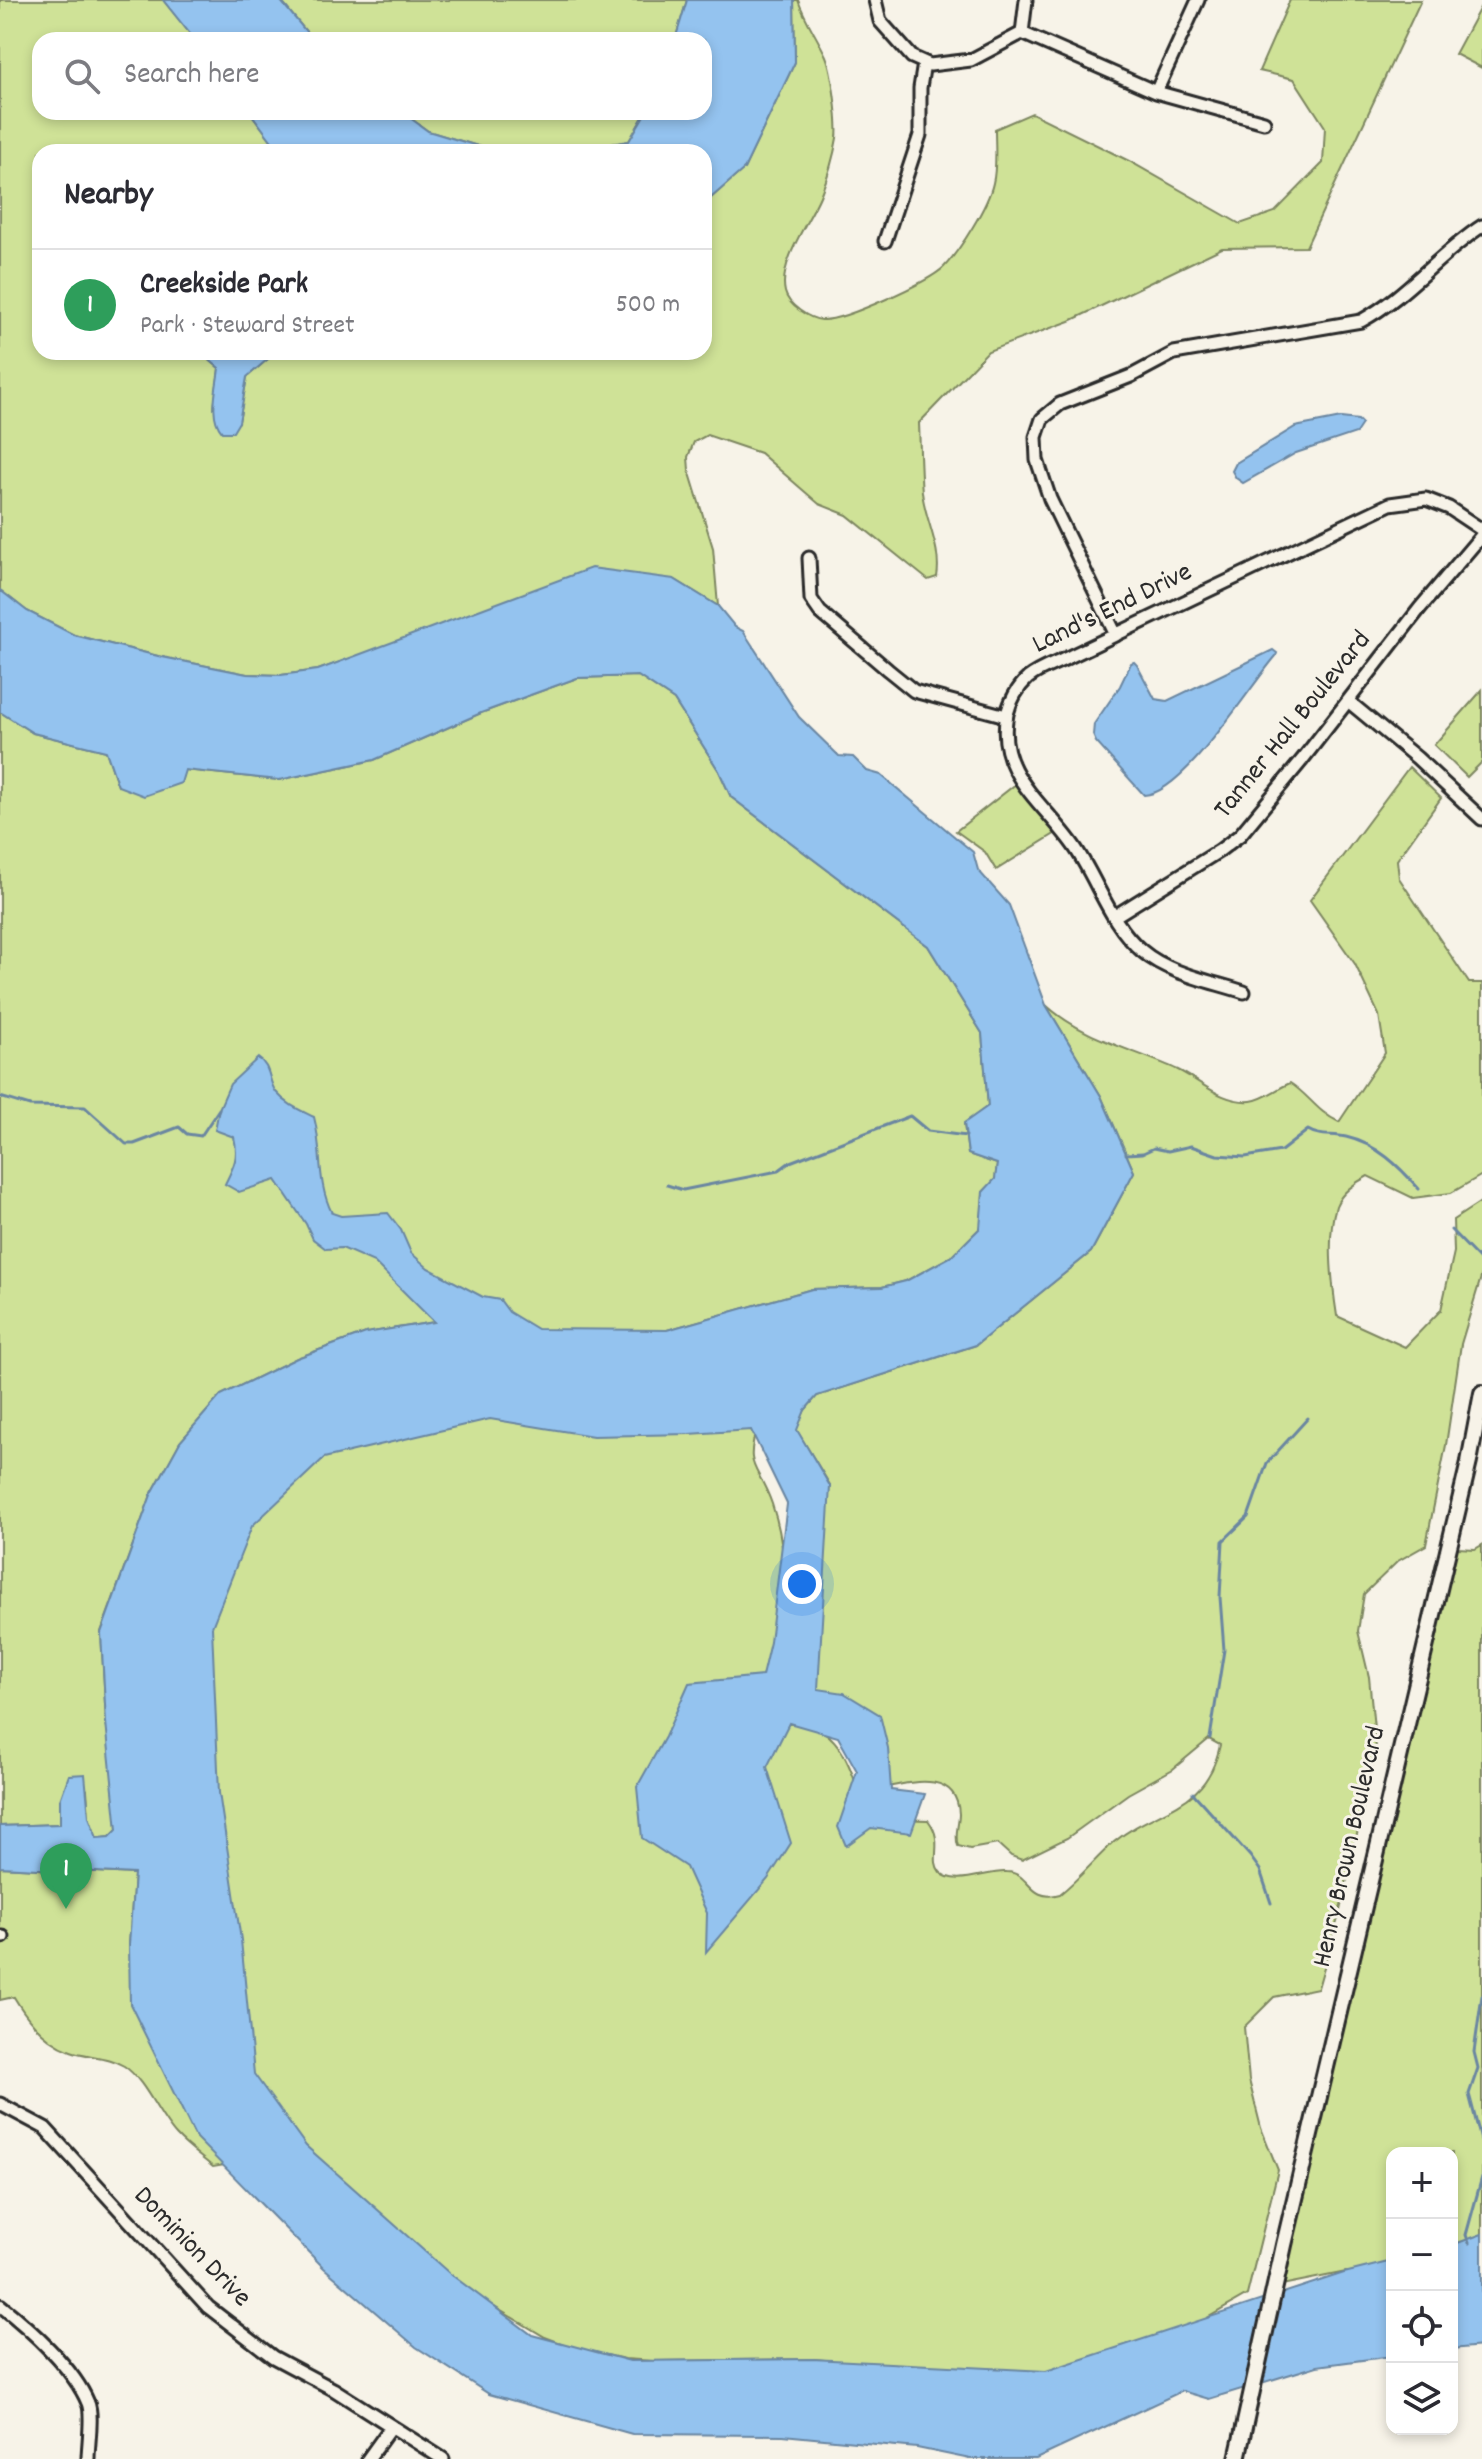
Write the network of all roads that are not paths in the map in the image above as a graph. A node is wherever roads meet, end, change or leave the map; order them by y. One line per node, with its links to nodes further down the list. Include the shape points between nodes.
1 (875, 0): 5 (street, via 880,21)
2 (1026, 0): 4 (street)
3 (1198, 0): 6 (street)
4 (1022, 33): 5 (street, via 971,60); 6 (street)
5 (924, 63): 9 (street, via 920,135)
6 (1156, 92): 7 (street)
7 (1264, 122)
8 (1482, 226): 12 (street, via 1454,244 1387,306 1361,321 1174,353 1060,404 1042,419 1037,460 1050,499)
9 (885, 241)
10 (1482, 532): 12 (street, Land's End Drive, via 1426,499 1390,504); 13 (street, Tanner Hall Boulevard)
11 (809, 558): 14 (street, via 811,599 820,612 914,691)
12 (1116, 635): 14 (street, Land's End Drive, via 1029,677)
13 (1348, 701): 15 (street); 16 (street, Tanner Hall Boulevard, via 1240,835)
14 (1006, 716): 16 (street, via 1003,731 1015,773 1075,849)
15 (1482, 819)
16 (1115, 916): 17 (street, via 1141,950 1159,963)
17 (1244, 992)
18 (1482, 1393): 20 (main road, Henry Brown Boulevard)
19 (1482, 1422): 20 (main road, Henry Brown Boulevard)
20 (1469, 1462): 27 (main road, Henry Brown Boulevard)
21 (0, 2104): 23 (street, Dominion Drive, via 45,2128 208,2307 273,2357)
22 (0, 2305): 24 (street, via 63,2365 89,2405)
23 (391, 2427): 25 (street); 26 (street, Dominion Drive)
24 (88, 2459)
25 (368, 2459)
26 (443, 2459)
27 (1237, 2459)

